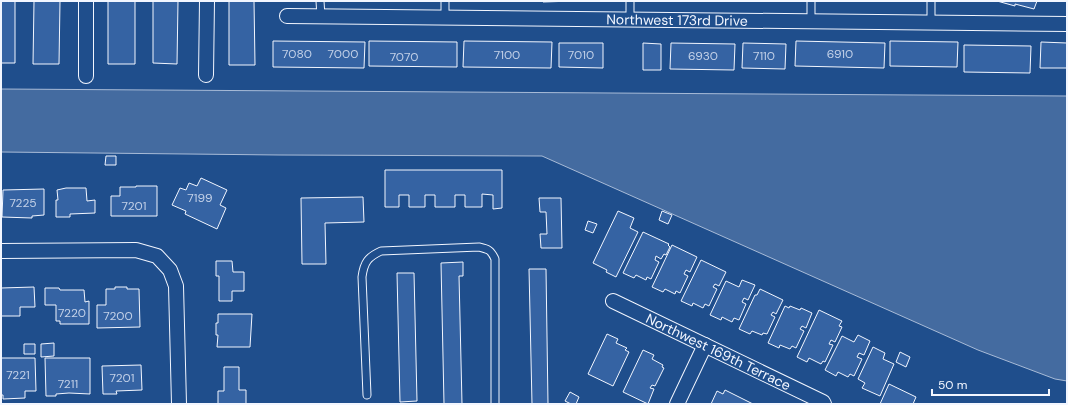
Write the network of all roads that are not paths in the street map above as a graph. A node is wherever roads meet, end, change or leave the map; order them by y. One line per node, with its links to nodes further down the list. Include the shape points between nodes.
1 (86, 1): 15 (street)
2 (207, 1): 16 (street)
3 (320, 1): 9 (lane)
4 (445, 1): 10 (lane)
5 (630, 1): 11 (lane)
6 (811, 1): 12 (lane)
7 (931, 1): 13 (lane)
8 (287, 16): 9 (street, Northwest 173rd Drive)
9 (321, 17): 10 (street, Northwest 173rd Drive)
10 (445, 18): 11 (street, Northwest 173rd Drive)
11 (630, 20): 12 (street, Northwest 173rd Drive)
12 (811, 21): 13 (street, Northwest 173rd Drive)
13 (931, 22): 14 (street, Northwest 173rd Drive)
14 (1067, 24)
15 (86, 76)
16 (206, 76)
17 (1, 251): 21 (street, via 136,250 157,256 170,270 176,286)
18 (613, 301): 19 (street, Northwest 169th Terrace)
19 (705, 345): 23 (street); 24 (street, Northwest 169th Terrace)
20 (367, 395): 22 (lane, via 362,276 363,266 367,260 381,251 479,247 488,248 495,259)
21 (178, 404)
22 (496, 404)
23 (677, 404)
24 (824, 404)

